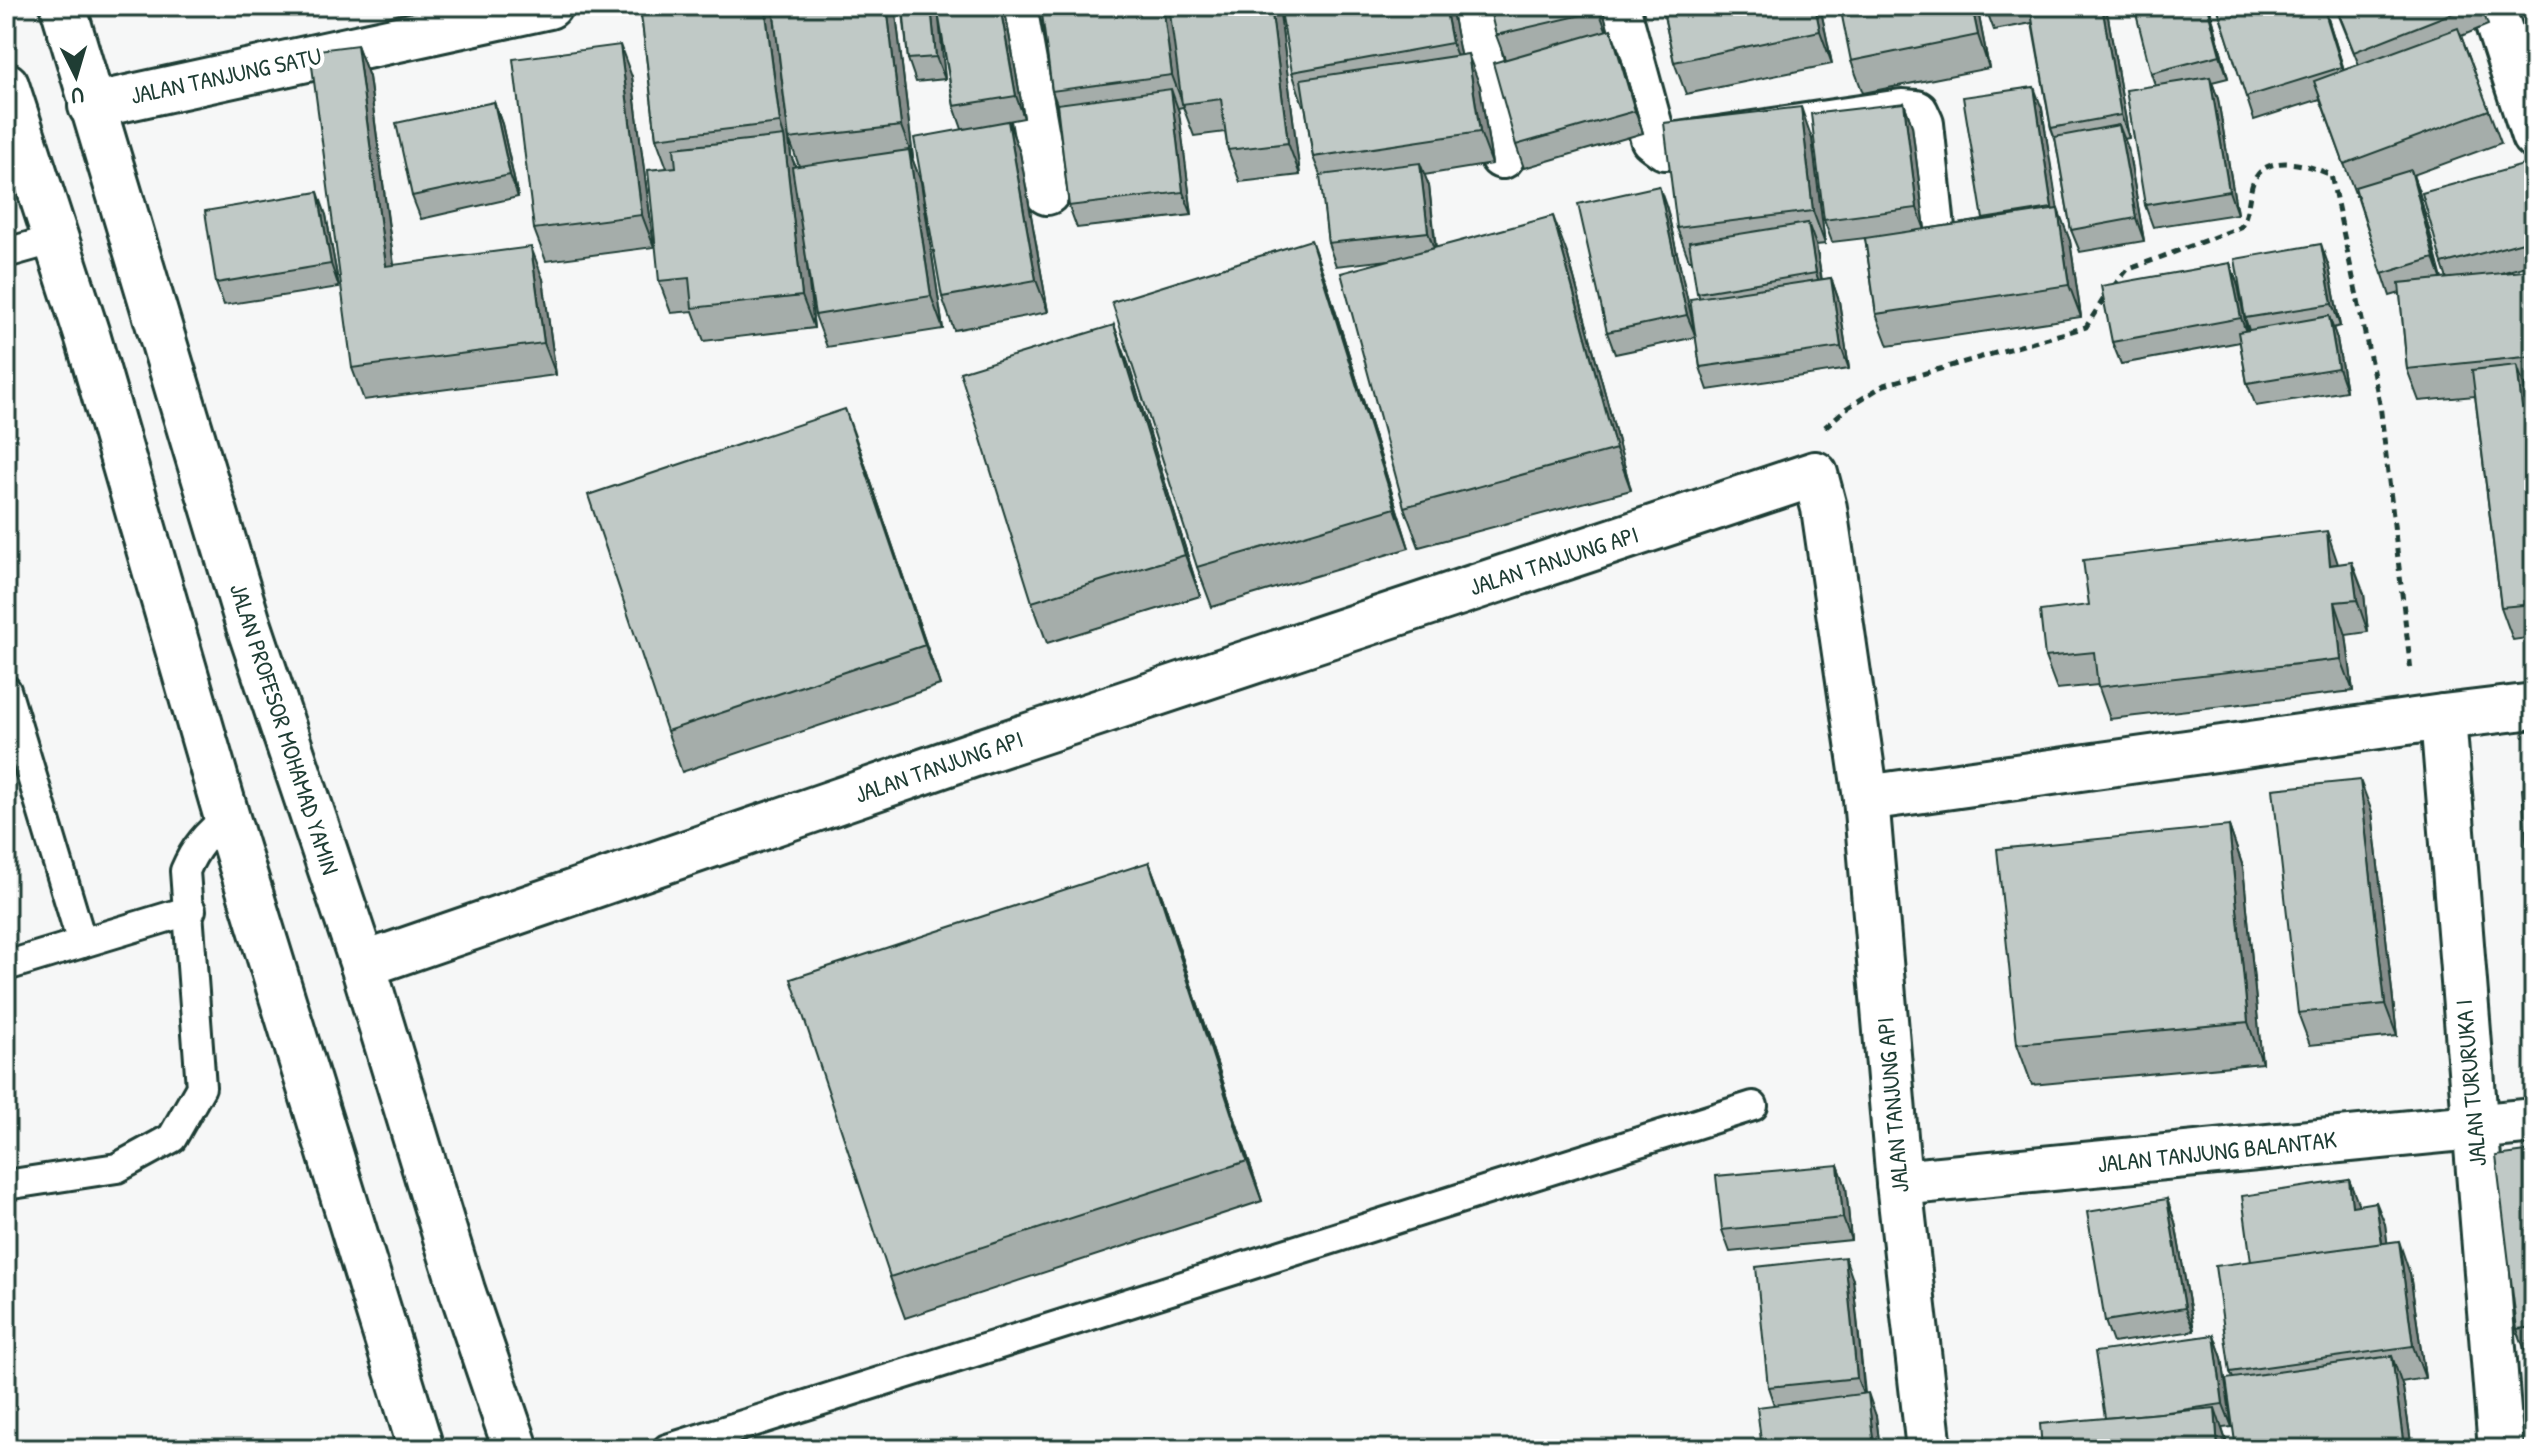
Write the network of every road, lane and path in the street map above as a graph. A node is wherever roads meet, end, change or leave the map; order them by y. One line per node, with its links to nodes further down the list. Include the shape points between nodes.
1 (63, 6): 8 (street, JALAN PROFESOR MOHAMAD YAMIN)
2 (549, 6): 8 (street, JALAN TANJUNG SATU)
3 (1014, 6): 11 (street)
4 (1468, 6): 10 (street)
5 (1617, 6): 13 (street, via 1653,138 1665,147 1916,113)
6 (2492, 6): 9 (street)
7 (6, 85): 12 (street)
8 (91, 106): 23 (street, JALAN PROFESOR MOHAMAD YAMIN, via 248,623)
9 (2534, 136)
10 (1502, 156)
11 (1047, 192)
12 (56, 239): 14 (lane); 20 (street)
13 (1934, 247)
14 (6, 253)
15 (1815, 474): 18 (path, via 1818,433 1884,385 2086,327 2127,270 2241,227 2259,172 2290,162 2315,168 2331,175 2380,404); 19 (street, JALAN TANJUNG API); 23 (street, JALAN TANJUNG API, via 968,756)
16 (6, 690): 22 (lane)
17 (2534, 706): 18 (street)
18 (2430, 719): 19 (street); 27 (street, JALAN TURURUKA I)
19 (1866, 798): 28 (street, JALAN TANJUNG API)
20 (227, 818): 21 (lane, via 201,841 185,871); 30 (street)
21 (191, 910): 22 (lane); 29 (lane, via 201,1087 172,1138 117,1168)
22 (82, 943): 24 (lane)
23 (363, 965): 31 (street, JALAN PROFESOR MOHAMAD YAMIN)
24 (6, 966)
25 (1753, 1106): 32 (lane)
26 (2534, 1121): 27 (street, JALAN TANJUNG BALANTAK)
27 (2474, 1127): 28 (street, JALAN TANJUNG BALANTAK); 34 (street, JALAN TURURUKA I)
28 (1899, 1183): 33 (street, JALAN TANJUNG API)
29 (6, 1185)
30 (421, 1449)
31 (516, 1449)
32 (667, 1449)
33 (1929, 1449)
34 (2501, 1449)

